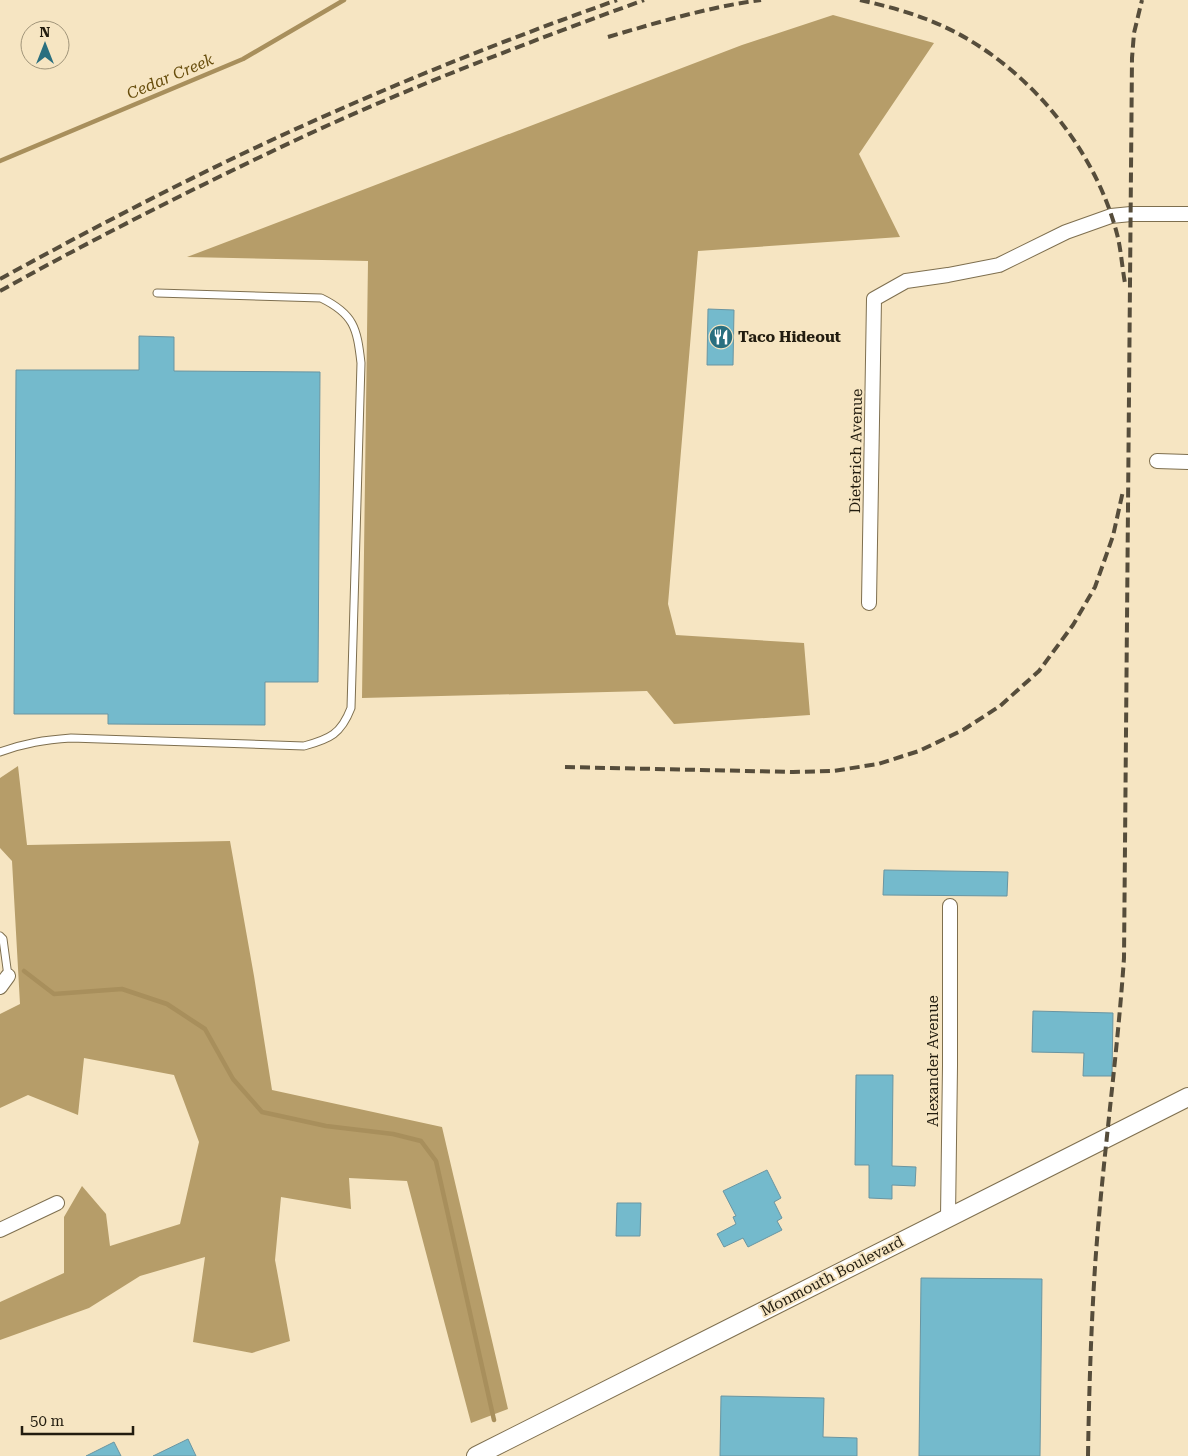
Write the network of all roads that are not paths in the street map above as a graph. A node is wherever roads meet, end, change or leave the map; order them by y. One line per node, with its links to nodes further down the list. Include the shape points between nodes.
1 (1188, 214): 5 (street, Dieterich Avenue, via 1112,216 1066,232 998,265 906,281 874,299)
2 (157, 293): 6 (lane, via 321,298 336,305 354,327 361,363 351,708 347,720 325,740 304,746 71,738 22,744)
3 (1157, 461): 4 (street)
4 (1188, 462)
5 (870, 603)
6 (0, 752)
7 (950, 906): 13 (street, Alexander Avenue)
8 (0, 936): 9 (lane)
9 (8, 976): 10 (street)
10 (0, 987)
11 (1188, 1097): 13 (street, Monmouth Boulevard)
12 (57, 1203): 14 (street)
13 (948, 1217): 15 (street, Monmouth Boulevard)
14 (0, 1230)
15 (476, 1456)

